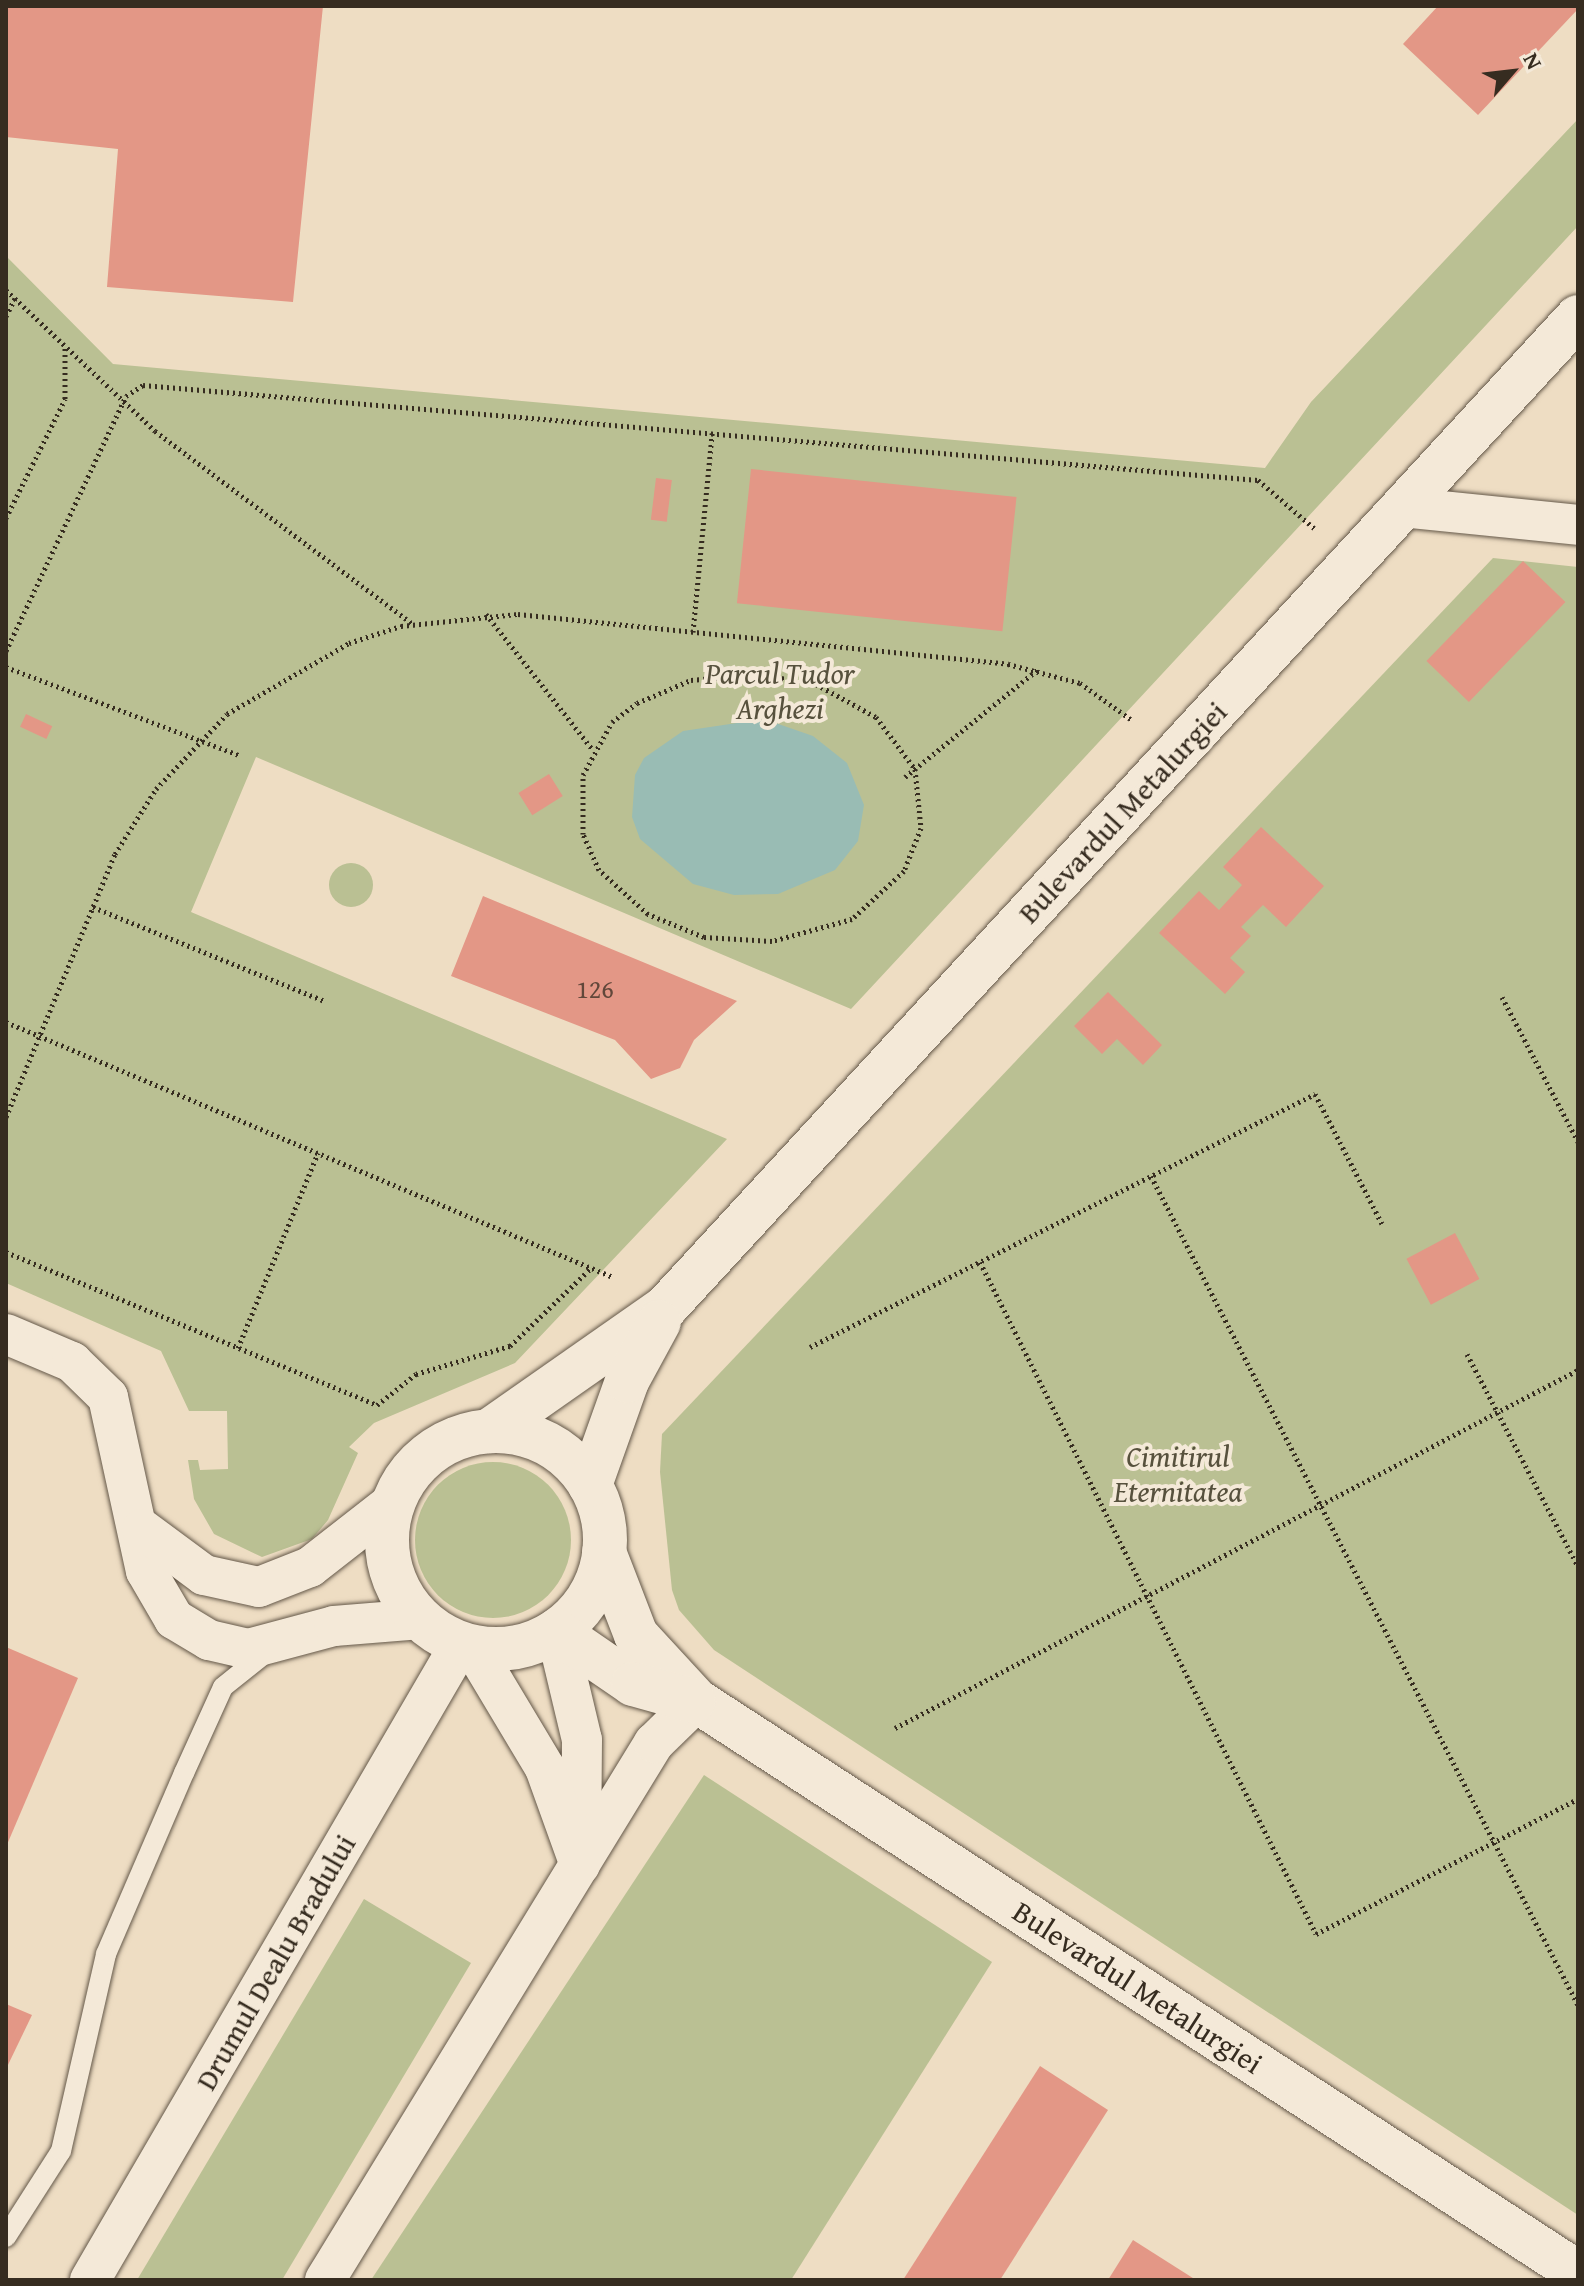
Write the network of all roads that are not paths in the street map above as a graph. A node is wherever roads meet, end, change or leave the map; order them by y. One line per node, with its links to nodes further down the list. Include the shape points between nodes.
1 (1578, 317): 2 (main road, Bulevardul Metalurgiei)
2 (1402, 507): 3 (street); 4 (main road, Bulevardul Metalurgiei)
3 (1578, 525)
4 (666, 1307): 6 (main road, Bulevardul Metalurgiei); 7 (main road, Bulevardul Metalurgiei, via 627,1381)
5 (6, 1334): 9 (street, via 72,1362 108,1397)
6 (489, 1431): 7 (main road, via 547,1444); 8 (main road, via 440,1445 420,1460)
7 (590, 1485): 10 (main road)
8 (392, 1503): 9 (street, via 310,1567 259,1587 204,1575); 11 (main road, via 389,1565)
9 (142, 1529): 13 (street, via 146,1571 174,1619 226,1645)
10 (604, 1552): 12 (main road, via 588,1597); 15 (main road, Bulevardul Metalurgiei, via 636,1635)
11 (421, 1619): 13 (street, via 334,1626); 14 (main road)
12 (556, 1631): 14 (main road, via 522,1646); 15 (main road, Bulevardul Metalurgiei, via 633,1684); 16 (street, via 582,1740)
13 (287, 1642): 17 (lane, via 241,1667 223,1687 106,1954 61,2151)
14 (467, 1645): 16 (street, via 545,1768); 19 (street, Drumul Dealu Bradului)
15 (697, 1701): 16 (street, via 654,1743); 18 (main road, Bulevardul Metalurgiei)
16 (580, 1865): 20 (street)
17 (6, 2237)
18 (1578, 2273)
19 (90, 2280)
20 (325, 2280)

